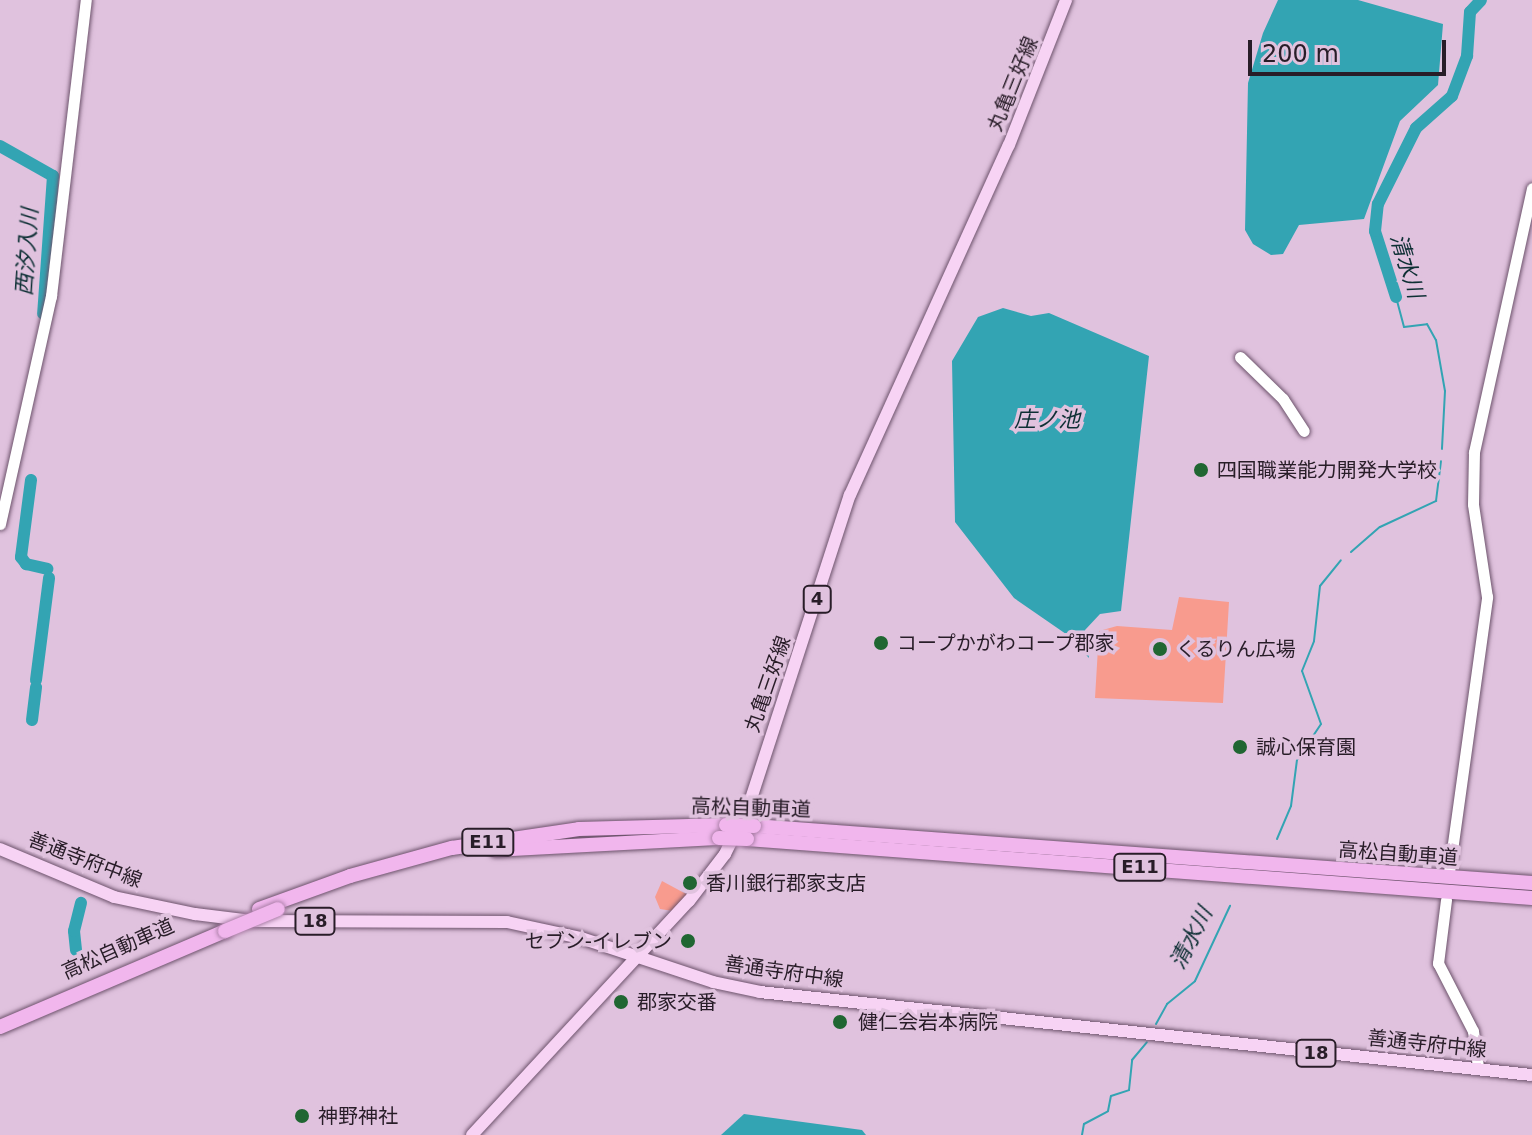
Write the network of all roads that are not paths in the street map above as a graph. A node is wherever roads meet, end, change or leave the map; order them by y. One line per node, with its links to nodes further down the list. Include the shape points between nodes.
1 (86, 0): 6 (street, via 77,115 51,296)
2 (1066, 0): 15 (main road, 丸亀三好線 / 4, via 1009,145 850,495 745,813 711,874)
3 (1532, 188): 10 (street, via 1474,452 1472,495 1487,597)
4 (1240, 357): 5 (street, via 1283,399)
5 (1304, 431)
6 (0, 524)
7 (723, 832): 8 (highway, 高松自動車道 / E11, bridge); 14 (highway, 高松自動車道 / E11, bridge, via 509,848 352,883); 14 (highway, 高松自動車道 / E11, via 579,829 452,848 350,876)
8 (751, 832): 11 (highway, 高松自動車道 / E11); 12 (highway, 高松自動車道 / E11)
9 (0, 849): 15 (main road, 善通寺府中線 / 18, via 114,897 195,914 252,921 507,922)
10 (1449, 872)
11 (1532, 883)
12 (1532, 898)
13 (1446, 900): 18 (street, via 1438,963 1473,1031)
14 (218, 930): 16 (highway, 高松自動車道 / E11); 17 (highway, 高松自動車道 / E11)
15 (638, 955): 18 (main road, 善通寺府中線 / 18, via 760,992); 20 (main road, 丸亀三好線 / 4)
16 (0, 1018)
17 (0, 1027)
18 (1478, 1068): 19 (main road, 善通寺府中線 / 18)
19 (1532, 1075)
20 (472, 1135)

